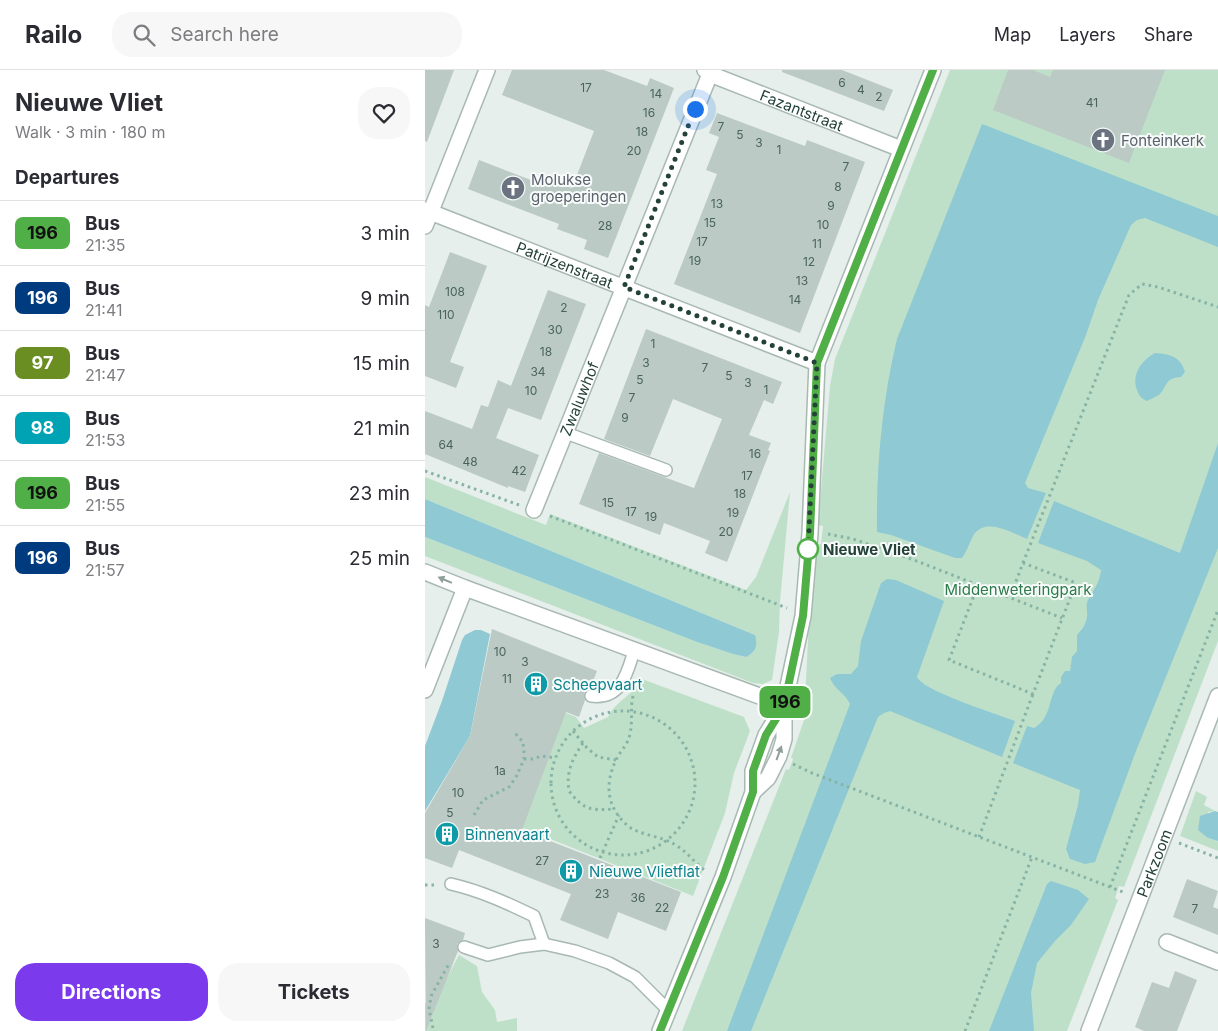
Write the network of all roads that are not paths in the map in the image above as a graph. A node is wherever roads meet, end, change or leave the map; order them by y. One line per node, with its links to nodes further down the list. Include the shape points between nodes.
1 (487, 70): 5 (street)
2 (933, 70): 4 (street)
3 (707, 72): 4 (street, Fazantstraat); 7 (street, Zwaluwhof)
4 (901, 148): 8 (street)
5 (428, 211): 6 (street); 7 (street, Patrijzenstraat)
6 (425, 226)
7 (624, 287): 8 (street, Patrijzenstraat); 9 (street, Zwaluwhof)
8 (817, 363): 18 (street, via 803,616)
9 (566, 432): 10 (lane); 11 (street, Zwaluwhof)
10 (666, 470)
11 (534, 510)
12 (425, 572): 13 (street, one-way to 12)
13 (465, 588): 14 (street); 15 (street)
14 (634, 651): 16 (lane, via 627,674 615,692 601,698); 18 (street)
15 (425, 690)
16 (591, 696)
17 (1218, 696): 26 (street, Parkzoom)
18 (784, 706): 24 (street, via 766,735 753,771 753,792 723,877)
19 (451, 884): 21 (lane, via 496,898 534,916)
20 (1167, 942): 23 (street)
21 (544, 944): 22 (lane, via 488,955); 24 (lane, via 575,951 617,967 635,977)
22 (464, 947)
23 (1218, 962)
24 (668, 1010): 25 (street)
25 (660, 1031)
26 (1089, 1031)

